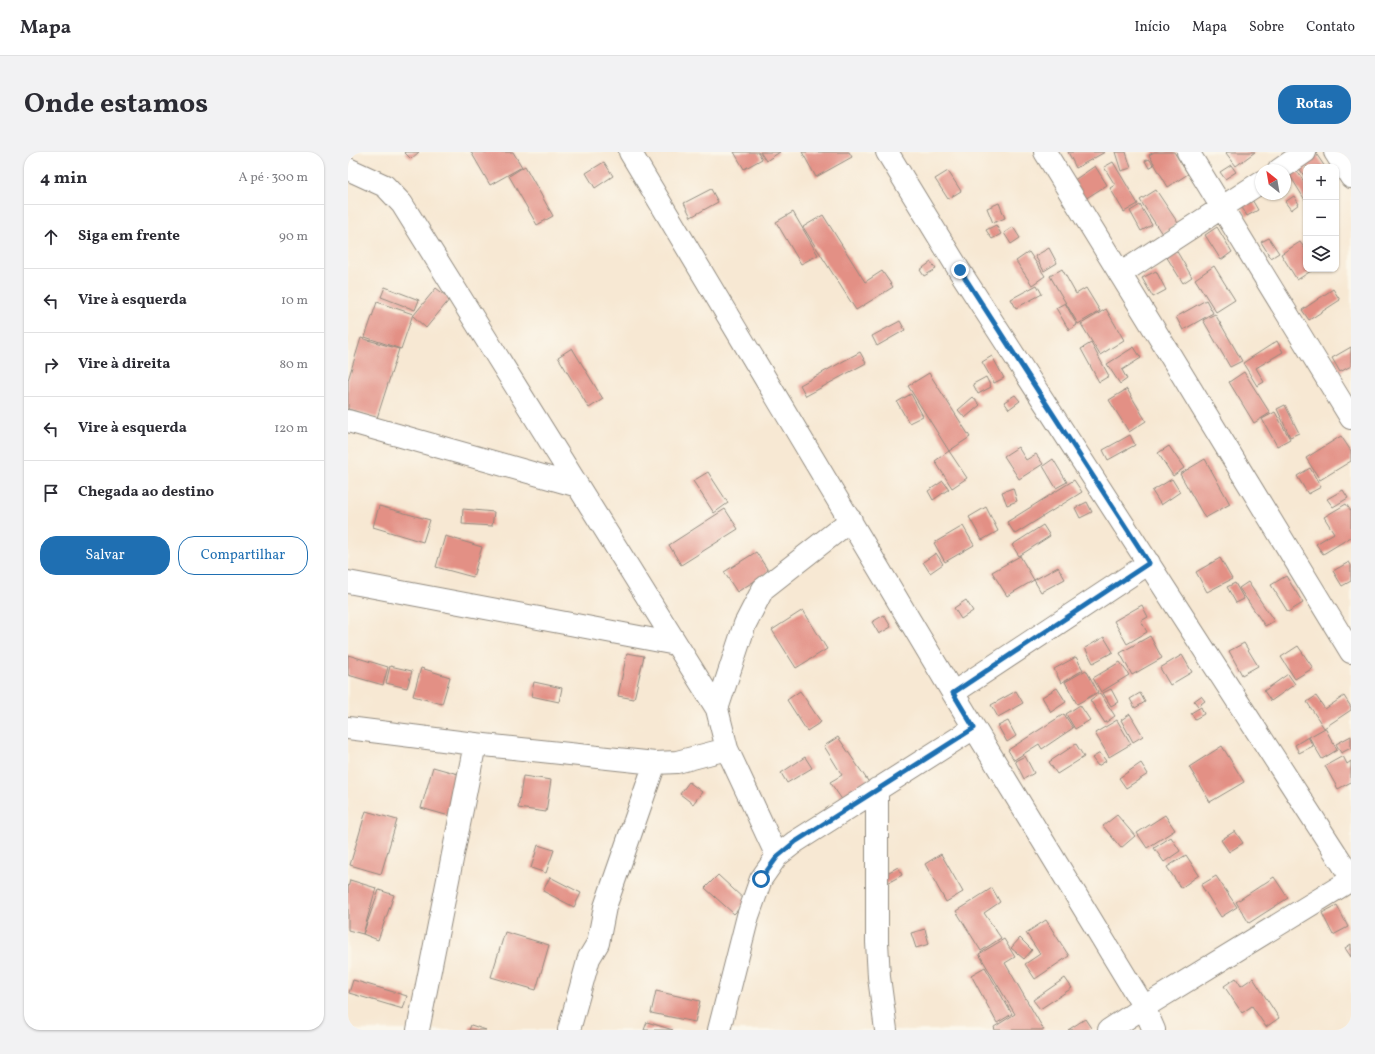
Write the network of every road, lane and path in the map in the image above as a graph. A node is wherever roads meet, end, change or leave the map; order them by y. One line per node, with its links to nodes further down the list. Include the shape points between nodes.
1 (630, 152): 16 (street)
2 (887, 152): 17 (street)
3 (1045, 152): 12 (street)
4 (1188, 152): 11 (street)
5 (1305, 152): 7 (street)
6 (1335, 152): 9 (street)
7 (1287, 164)
8 (348, 168): 15 (street, via 385,186 402,204)
9 (1351, 177)
10 (1255, 186): 11 (street)
11 (1223, 208): 12 (street); 13 (street)
12 (1120, 274): 20 (street)
13 (1351, 418)
14 (348, 421): 15 (street)
15 (578, 486): 19 (street)
16 (851, 520): 21 (street); 22 (street, via 763,589 745,624)
17 (1149, 563): 21 (street); 30 (street)
18 (348, 582): 19 (street)
19 (676, 644): 22 (street)
20 (1351, 652)
21 (953, 693): 24 (street)
22 (717, 709): 26 (street)
23 (348, 728): 25 (street)
24 (974, 728): 28 (street); 31 (street)
25 (475, 744): 27 (street); 32 (street)
26 (728, 748): 27 (street, via 677,762); 29 (street)
27 (655, 763): 33 (street, via 604,908 598,943 589,958)
28 (877, 789): 29 (street, via 795,842); 35 (street, via 877,942)
29 (778, 856): 34 (street, via 761,879 748,916)
30 (1351, 878): 31 (street)
31 (1144, 1007): 36 (street); 37 (street)
32 (418, 1030)
33 (569, 1030)
34 (719, 1030)
35 (886, 1030)
36 (1109, 1030)
37 (1154, 1030)

